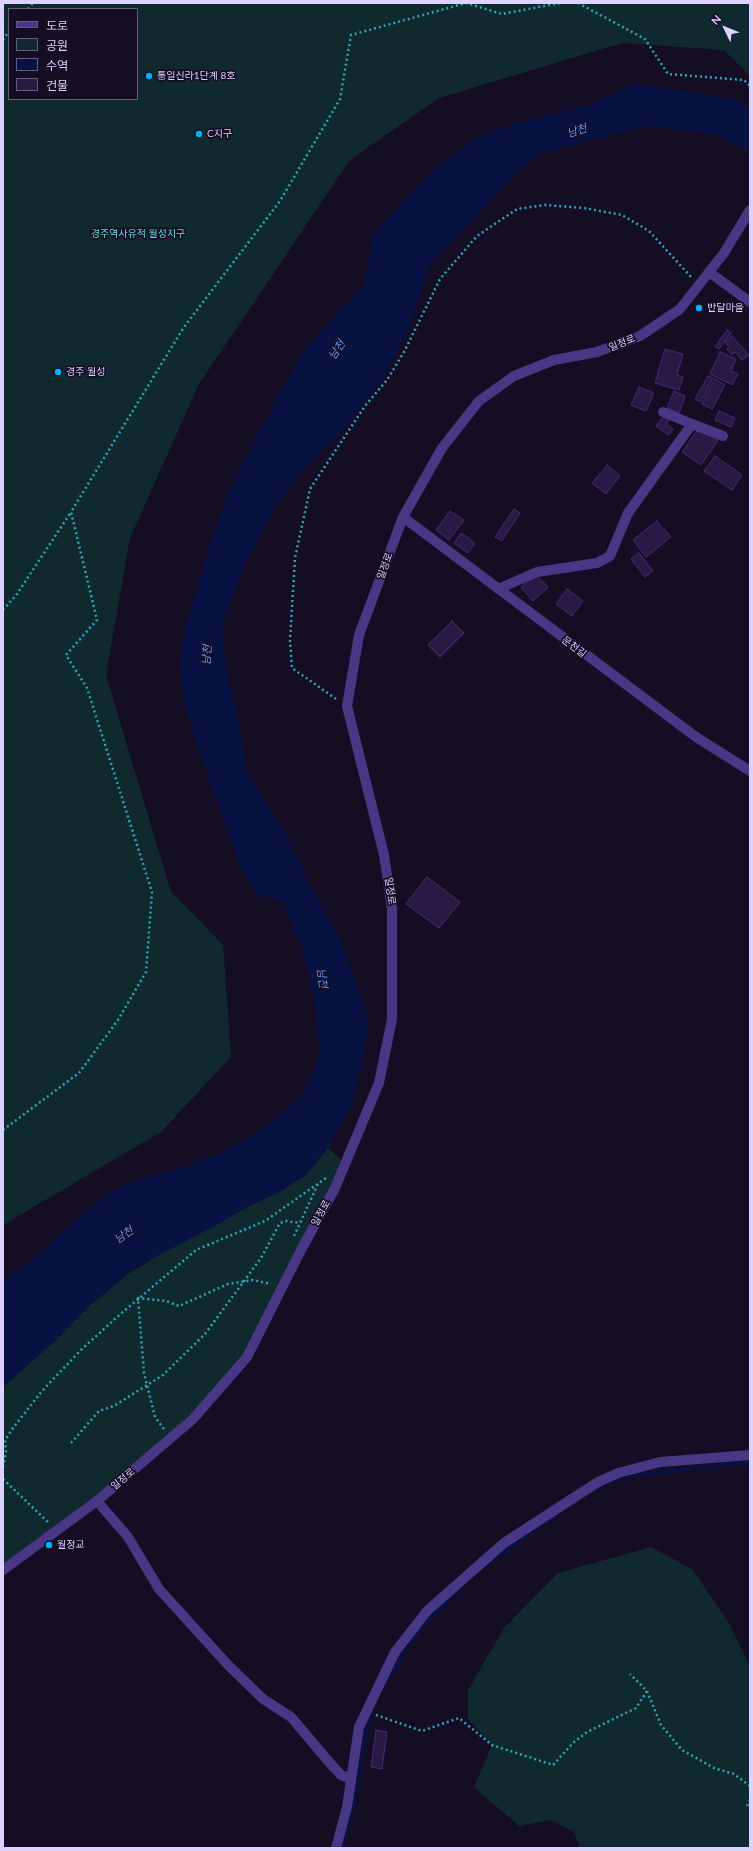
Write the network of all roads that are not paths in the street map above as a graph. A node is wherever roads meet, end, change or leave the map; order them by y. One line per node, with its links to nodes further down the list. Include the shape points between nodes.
1 (750, 210): 2 (street, 일정로, via 724,253)
2 (709, 272): 3 (street); 7 (street, 일정로, via 680,309 640,336 597,352 554,360 514,376 479,401 442,448)
3 (750, 302)
4 (663, 412): 5 (street)
5 (692, 424): 6 (street); 8 (street, via 628,513 610,556 597,563 537,572)
6 (723, 436)
7 (403, 517): 8 (street, 문천길); 11 (street, 일정로, via 359,635 347,706 384,855 392,908 392,1019 379,1083 335,1188 247,1357 193,1419)
8 (498, 589): 9 (street, 문천길, via 696,737)
9 (750, 771)
10 (750, 1455): 13 (street, via 660,1462 618,1473 598,1482 504,1543 427,1611 395,1652 359,1727)
11 (97, 1501): 12 (street, 일정로); 13 (street, via 128,1537 159,1589 228,1665 262,1699 291,1717 337,1771)
12 (3, 1570)
13 (351, 1779): 14 (street, via 347,1807)
14 (336, 1848)

